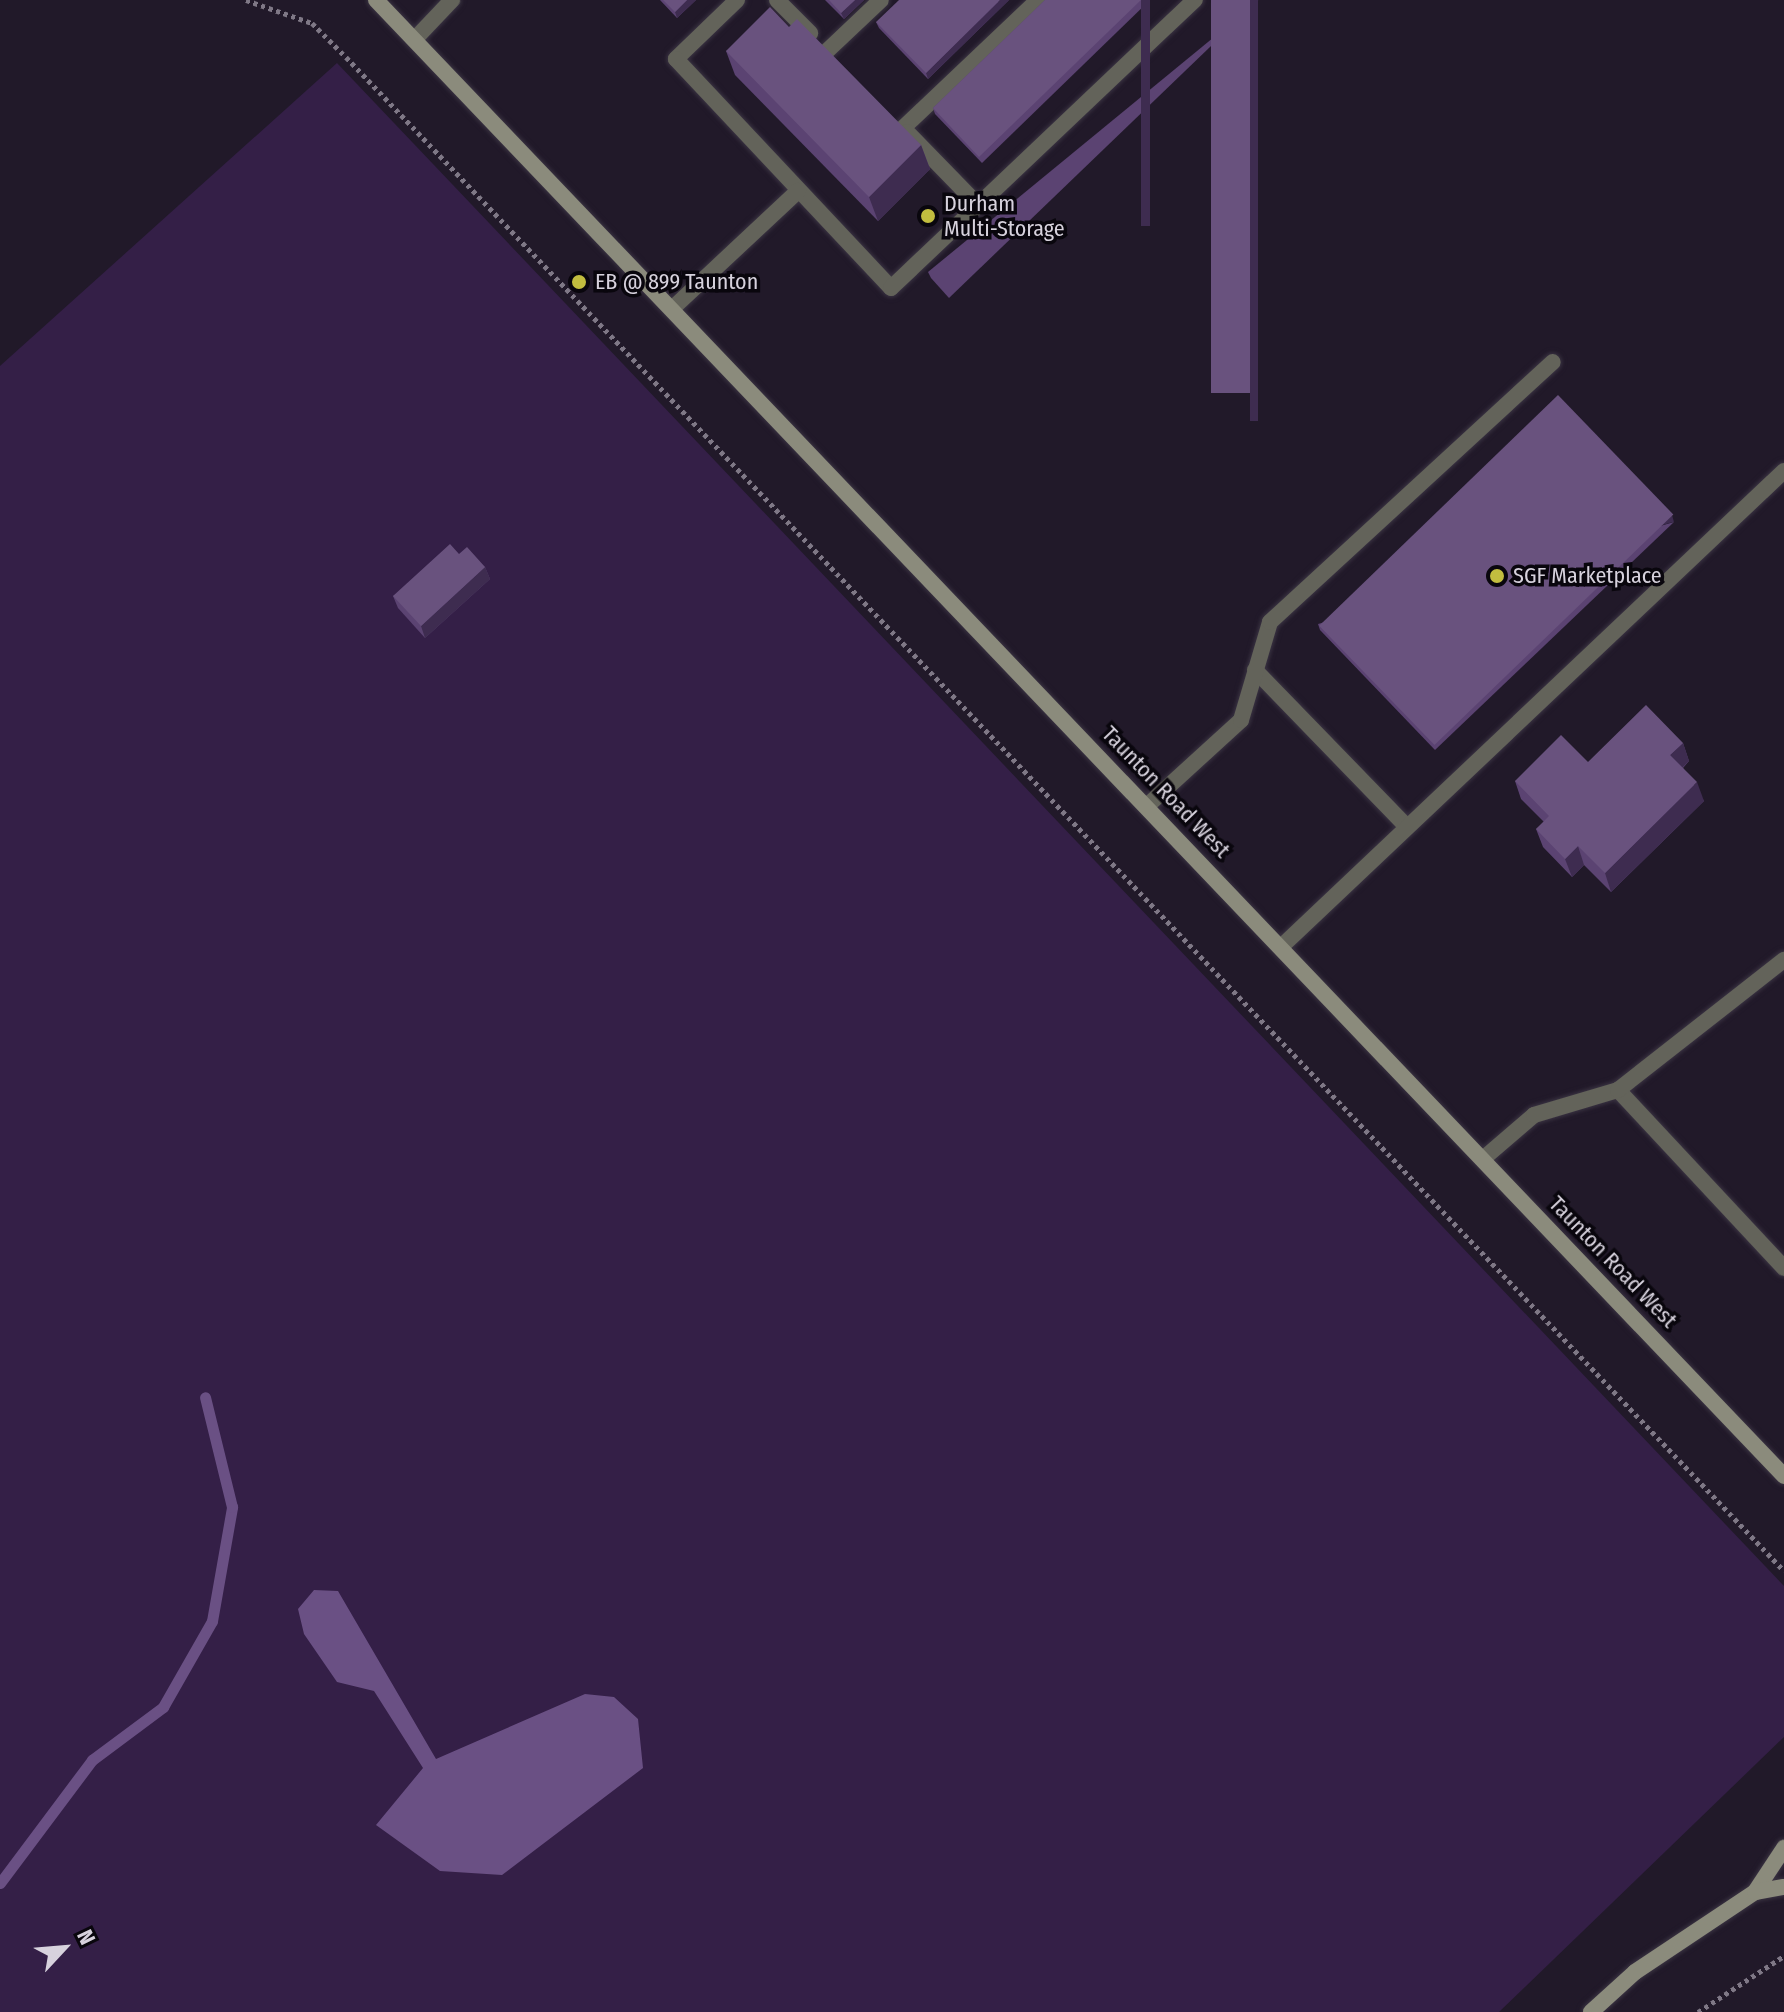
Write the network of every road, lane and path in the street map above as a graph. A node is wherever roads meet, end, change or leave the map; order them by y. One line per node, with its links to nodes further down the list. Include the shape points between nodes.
1 (246, 0): 24 (path, via 312,23 346,57)
2 (376, 0): 9 (main road, Taunton Road West)
3 (452, 0): 9 (lane)
4 (737, 0): 10 (lane, via 676,59)
5 (777, 0): 6 (lane, via 833,56)
6 (881, 0)
7 (1038, 0): 11 (lane, via 898,123)
8 (1195, 0): 11 (lane)
9 (415, 39): 12 (main road, Taunton Road West)
10 (798, 191): 11 (lane, via 891,288); 12 (lane)
11 (978, 205)
12 (674, 307): 16 (main road, Taunton Road West)
13 (1553, 362): 15 (lane, via 1270,622)
14 (1784, 471): 17 (lane)
15 (1255, 670): 16 (lane, via 1241,720); 17 (lane)
16 (1148, 805): 18 (main road, Taunton Road West)
17 (1405, 825): 18 (lane)
18 (1282, 946): 21 (main road, Taunton Road West)
19 (1784, 960): 20 (lane)
20 (1618, 1090): 21 (lane, via 1534,1115); 22 (lane)
21 (1484, 1158): 23 (main road, Taunton Road West)
22 (1784, 1268)
23 (1784, 1473)
24 (1784, 1571)
25 (1784, 1848): 27 (main road)
26 (1784, 1887): 27 (main road)
27 (1755, 1892): 29 (main road, via 1635,1972)
28 (1784, 1956): 30 (path)
29 (1591, 2012)
30 (1698, 2012)

